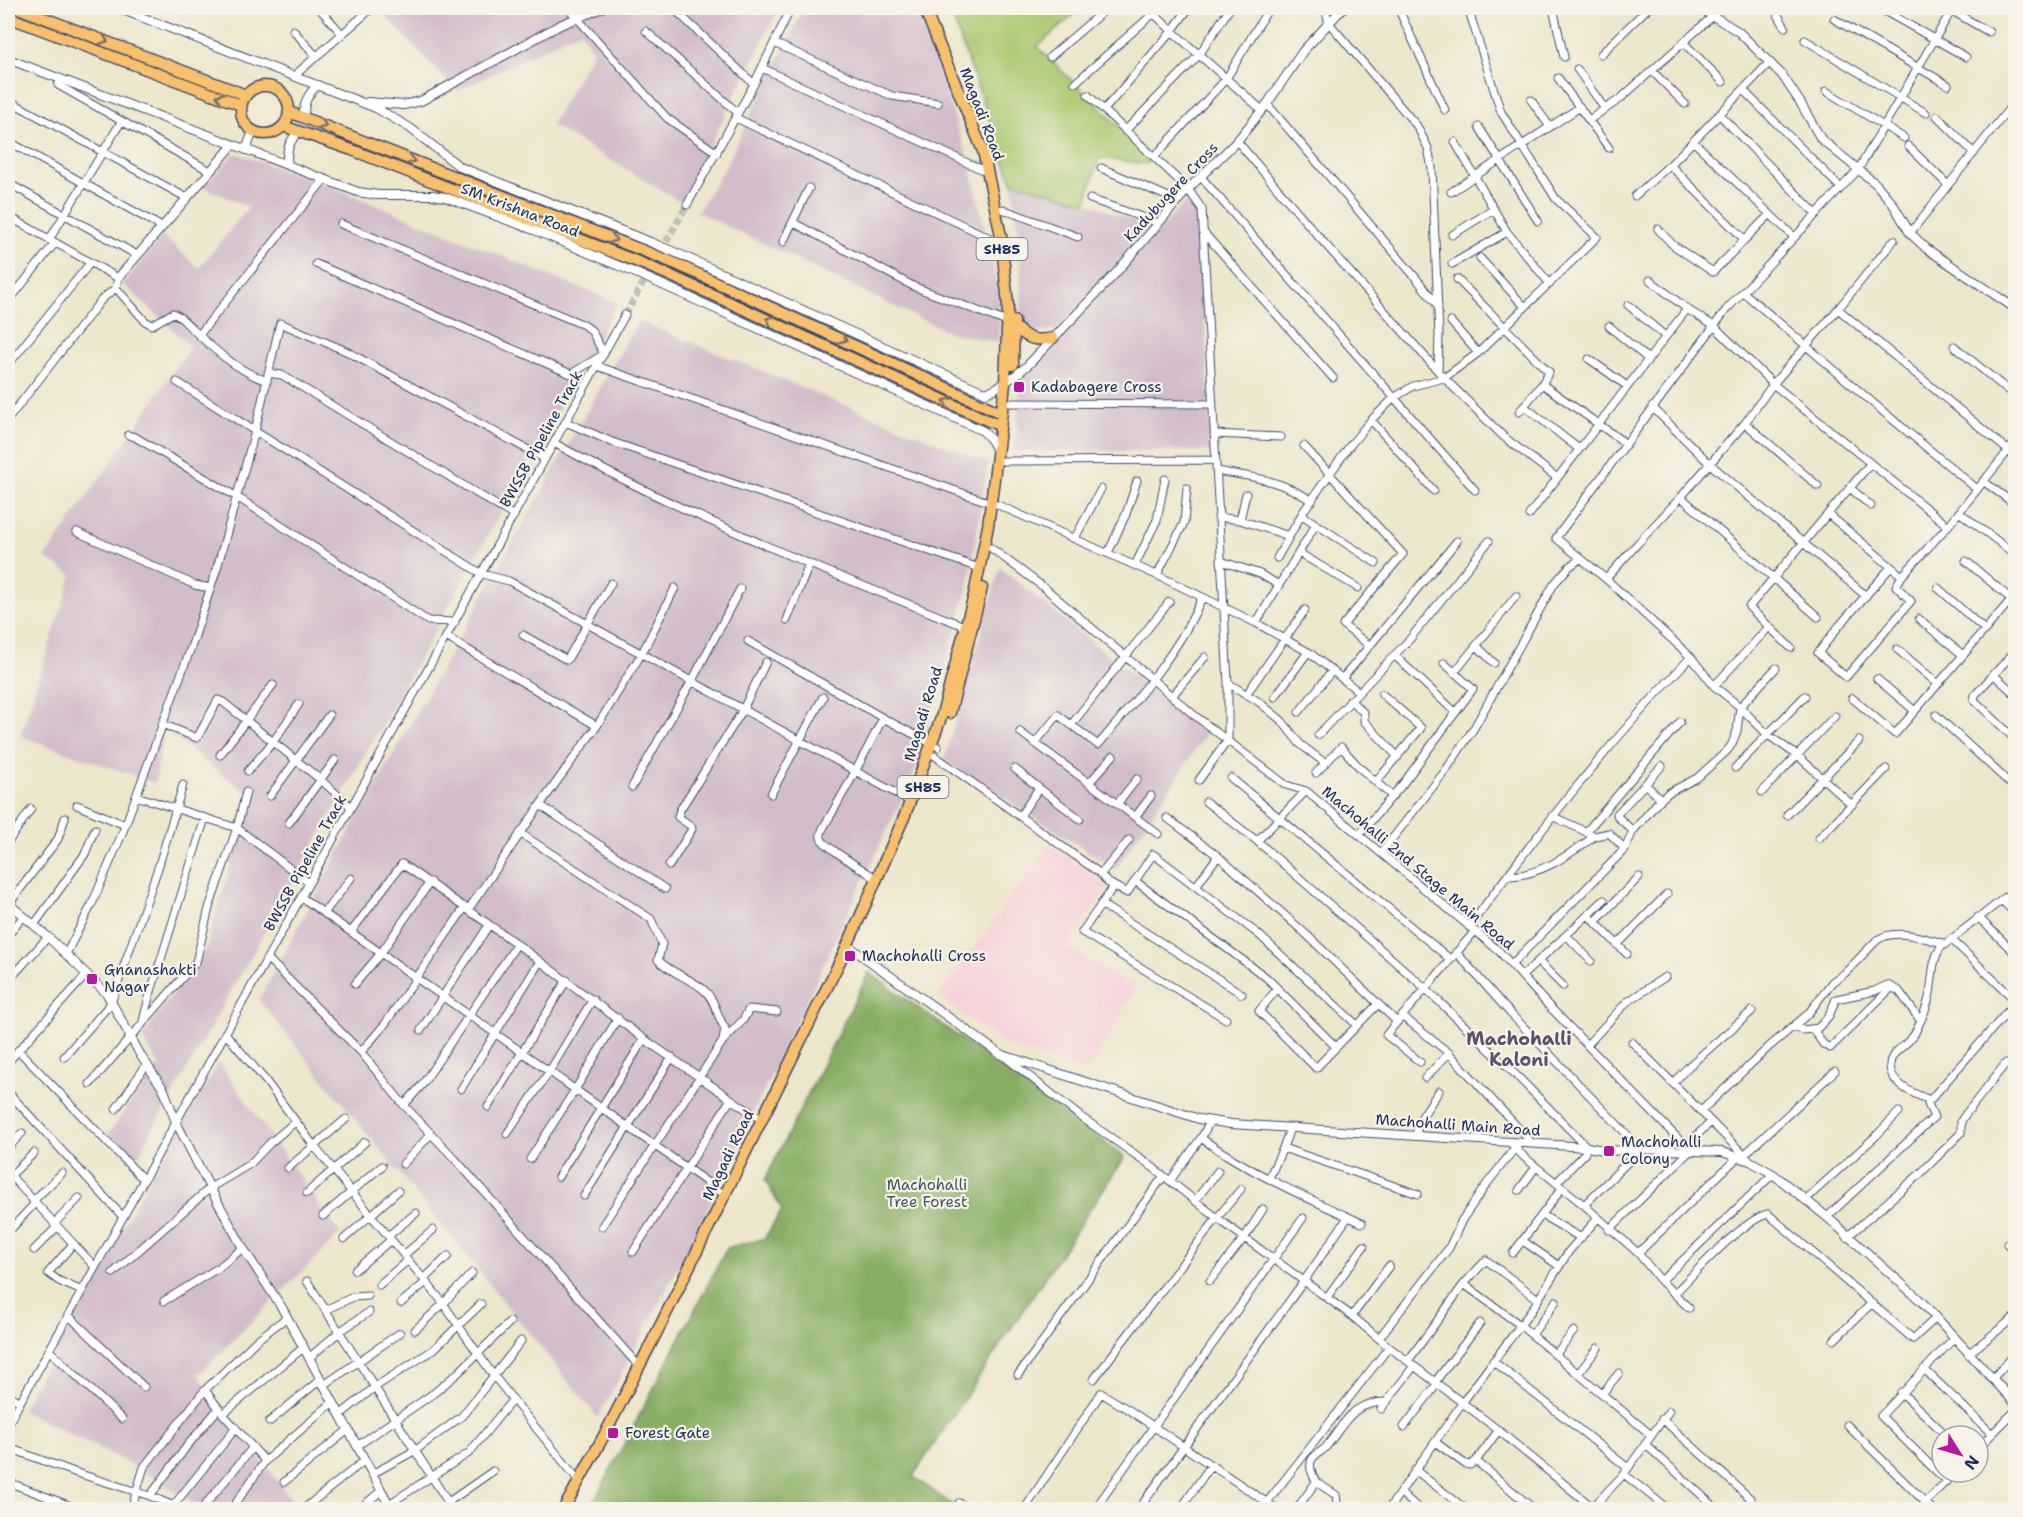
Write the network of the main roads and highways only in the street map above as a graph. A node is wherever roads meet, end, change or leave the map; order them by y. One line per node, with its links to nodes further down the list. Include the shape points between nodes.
1 (18, 8): 5 (main road)
2 (924, 8): 10 (main road, Magadi Road / SH85, via 983,151)
3 (930, 8): 10 (main road, Magadi Road / SH85, via 989,151 1002,209)
4 (8, 17): 6 (main road)
5 (49, 20): 6 (main road); 7 (main road, one-way to 7)
6 (44, 32): 7 (main road, one-way to 6)
7 (244, 100): 8 (main road, via 258,87 273,87 285,96); 9 (main road, via 242,119 253,131 267,134)
8 (289, 112): 9 (main road); 14 (main road, SM Krishna Road, one-way to 14, bridge, via 677,259)
9 (283, 126): 15 (main road, SM Krishna Road, one-way to 9, bridge, via 505,209)
10 (1005, 246): 11 (main road, Magadi Road / SH85, via 1015,306)
11 (1011, 324): 12 (main road, via 1031,340); 13 (main road, Magadi Road / SH85)
12 (1053, 338)
13 (1008, 379): 14 (main road, Magadi Road / SH85); 16 (main road, Magadi Road / SH85, via 1009,403)
14 (1001, 413): 15 (main road, Magadi Road / SH85)
15 (1000, 426): 16 (main road, Magadi Road / SH85)
16 (1000, 456): 17 (main road, Magadi Road / SH85)
17 (994, 504): 18 (main road, Magadi Road / SH85); 18 (main road, Magadi Road / SH85, via 991,548 973,626 948,721)
18 (935, 749): 19 (main road, Magadi Road / SH85); 19 (main road, Magadi Road / SH85, via 912,819)
19 (851, 947): 20 (main road, Magadi Road / SH85); 21 (main road, Magadi Road / SH85, via 668,1326)
20 (563, 1509)
21 (571, 1509)

